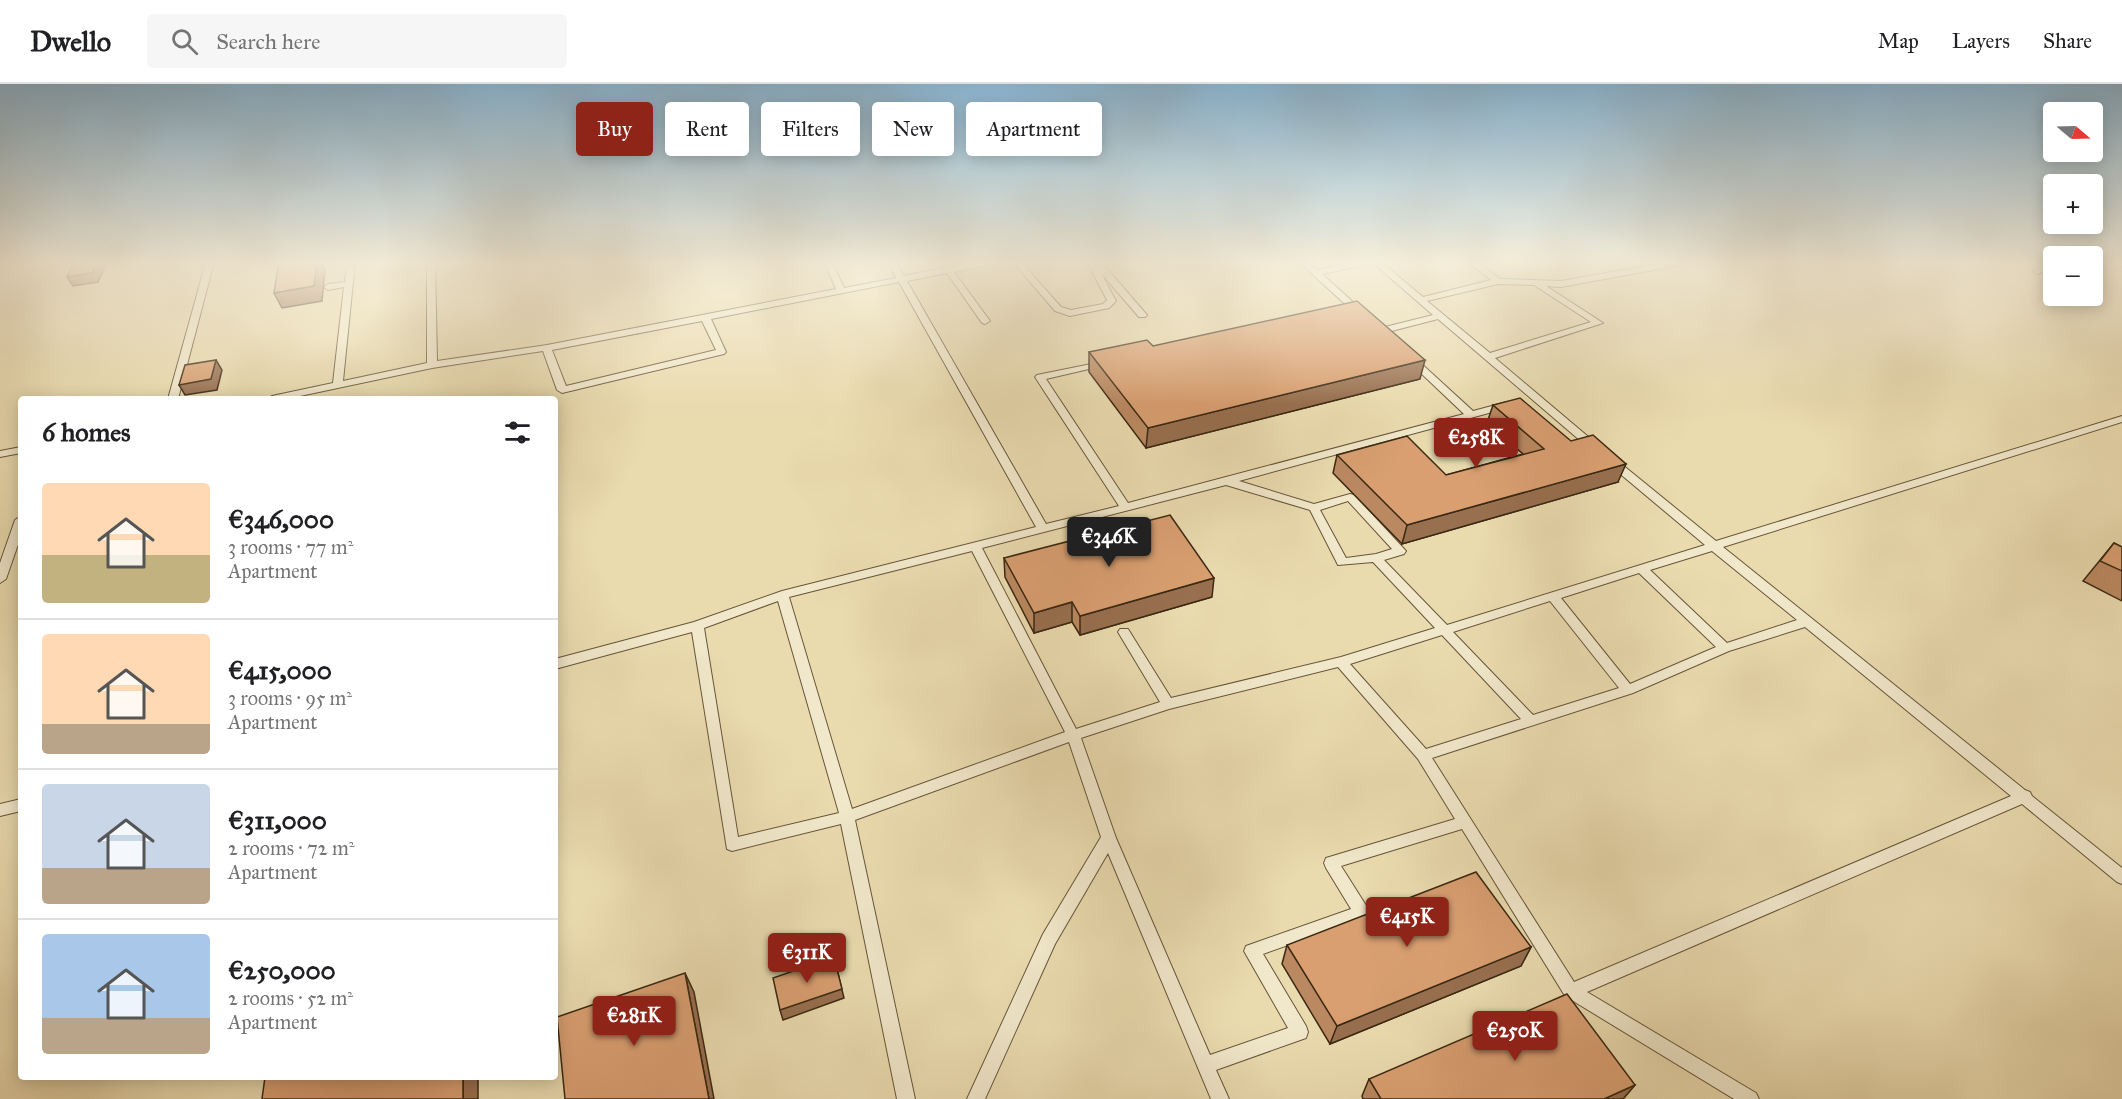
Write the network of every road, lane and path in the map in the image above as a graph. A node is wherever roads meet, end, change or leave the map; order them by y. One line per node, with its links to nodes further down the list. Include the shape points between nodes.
1 (197, 309): 25 (lane)
2 (345, 309): 24 (lane)
3 (431, 309): 23 (lane)
4 (740, 309): 14 (lane)
5 (919, 309): 36 (lane)
6 (977, 309): 16 (lane)
7 (1059, 309): 8 (lane, via 1070,313)
8 (1089, 309)
9 (1137, 309): 13 (lane)
10 (1356, 309): 17 (lane)
11 (1432, 309): 15 (lane)
12 (1577, 309): 21 (lane, via 1598,323)
13 (1142, 315)
14 (705, 316): 19 (lane); 19 (lane, via 721,352 562,390)
15 (1440, 316): 17 (lane); 21 (lane)
16 (985, 321)
17 (1380, 331): 18 (lane)
18 (1388, 338)
19 (547, 348): 23 (lane)
20 (1405, 353): 28 (lane)
21 (1488, 357): 27 (lane)
22 (1119, 360): 33 (lane, via 1040,377)
23 (432, 365): 24 (lane)
24 (338, 385): 26 (lane)
25 (174, 396)
26 (286, 396)
27 (1524, 401): 28 (lane); 37 (lane)
28 (1470, 414): 32 (lane)
29 (2122, 419): 37 (lane)
30 (18, 451): 31 (lane)
31 (0, 454)
32 (1228, 482): 33 (lane); 34 (lane)
33 (1126, 508): 36 (lane)
34 (1314, 508): 39 (lane, via 1342,562); 39 (lane, via 1350,498 1400,551)
35 (18, 528): 41 (lane)
36 (1043, 529): 38 (lane)
37 (1714, 546): 40 (lane); 44 (lane)
38 (976, 547): 42 (lane); 54 (lane)
39 (1376, 558): 46 (lane)
40 (1642, 569): 43 (lane); 48 (lane)
41 (0, 579)
42 (782, 595): 45 (lane); 59 (lane)
43 (1553, 596): 46 (lane); 51 (lane)
44 (1805, 622): 48 (lane); 56 (lane)
45 (697, 626): 50 (lane); 59 (lane, via 732,845)
46 (1444, 630): 49 (lane); 53 (lane)
47 (1124, 632): 52 (lane)
48 (1725, 648): 51 (lane)
49 (1341, 662): 52 (lane); 55 (lane)
50 (558, 663)
51 (1628, 690): 53 (lane)
52 (1168, 704): 54 (lane)
53 (1531, 721): 55 (lane)
54 (1073, 735): 59 (lane); 61 (lane)
55 (1423, 755): 60 (lane)
56 (2025, 796): 62 (lane); 63 (lane)
57 (18, 806): 58 (lane)
58 (0, 810)
59 (847, 818): 65 (lane)
60 (1465, 822): 63 (lane); 64 (lane, via 1331,862 1362,912 1252,951 1300,1032)
61 (1109, 838): 64 (lane); 66 (lane, via 1049,939)
62 (2122, 877)
63 (1571, 991): 68 (lane)
64 (1206, 1065): 67 (lane)
65 (906, 1099)
66 (976, 1099)
67 (1220, 1099)
68 (1750, 1099)

